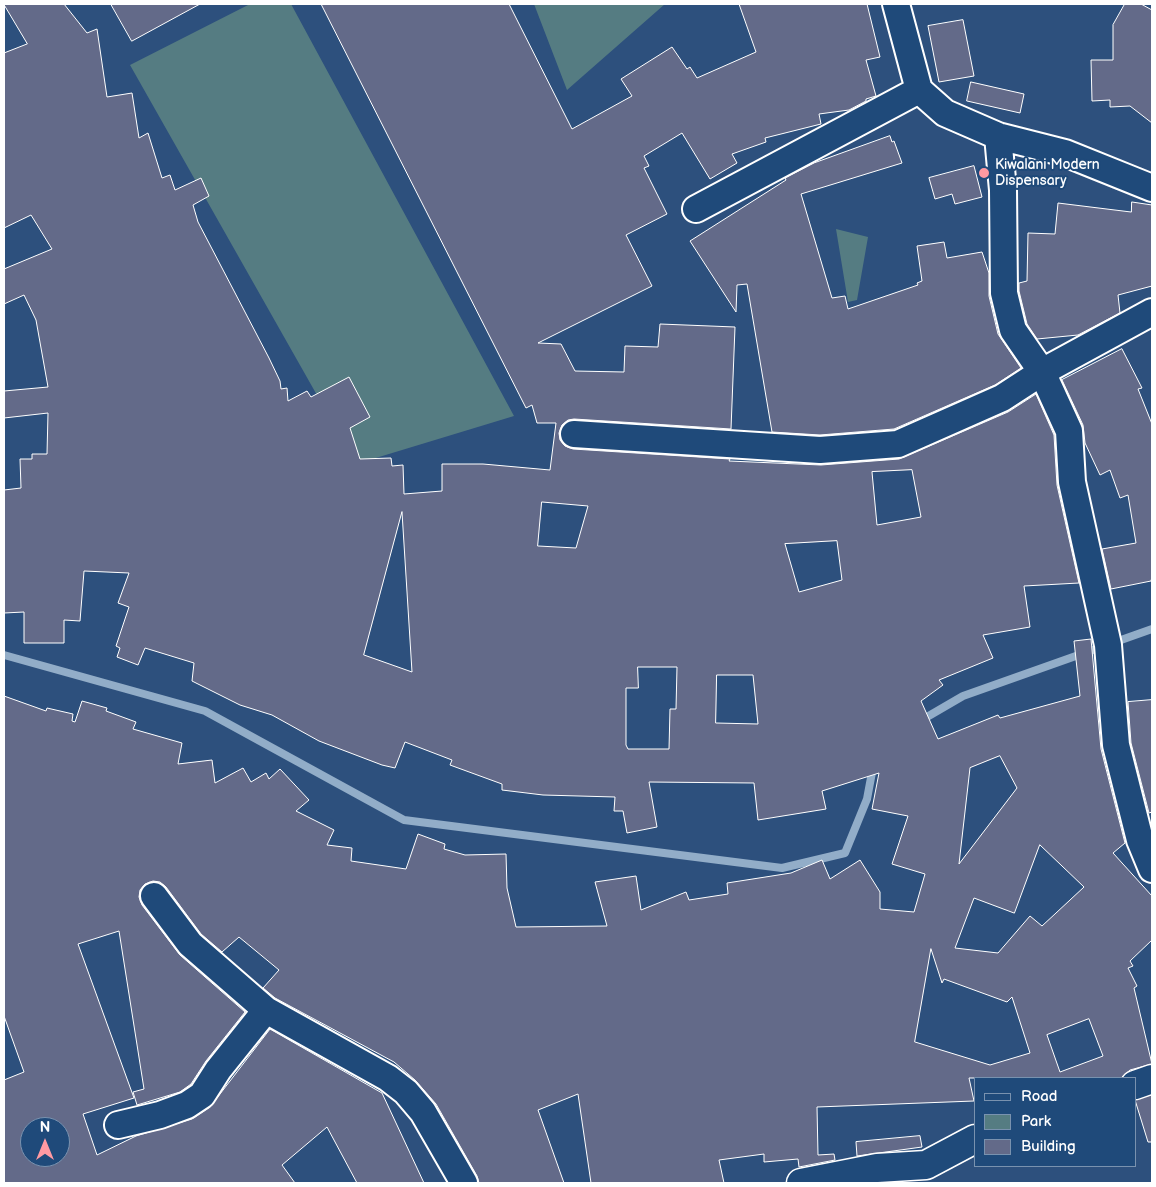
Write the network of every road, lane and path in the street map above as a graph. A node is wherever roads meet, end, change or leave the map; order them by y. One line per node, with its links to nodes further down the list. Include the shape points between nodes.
1 (896, 4): 2 (street)
2 (919, 90): 3 (street, via 945,113); 5 (street)
3 (998, 136): 4 (street, via 1065,153); 7 (street, via 1003,190 1004,293 1013,330)
4 (1152, 188)
5 (696, 209)
6 (1152, 312): 7 (street)
7 (1042, 372): 8 (street, via 1002,398 898,444 820,450); 9 (street, via 1069,431 1072,482 1108,645 1116,745 1140,840)
8 (574, 434)
9 (1152, 869)
10 (154, 896): 11 (street, via 190,944)
11 (266, 1010): 14 (street, via 202,1095 187,1105 160,1115); 17 (street, via 388,1078 406,1092 423,1112)
12 (1152, 1079): 13 (street)
13 (1136, 1085)
14 (118, 1125)
15 (974, 1140): 16 (street, via 926,1165)
16 (880, 1176): 18 (street)
17 (464, 1183)
18 (801, 1183)

